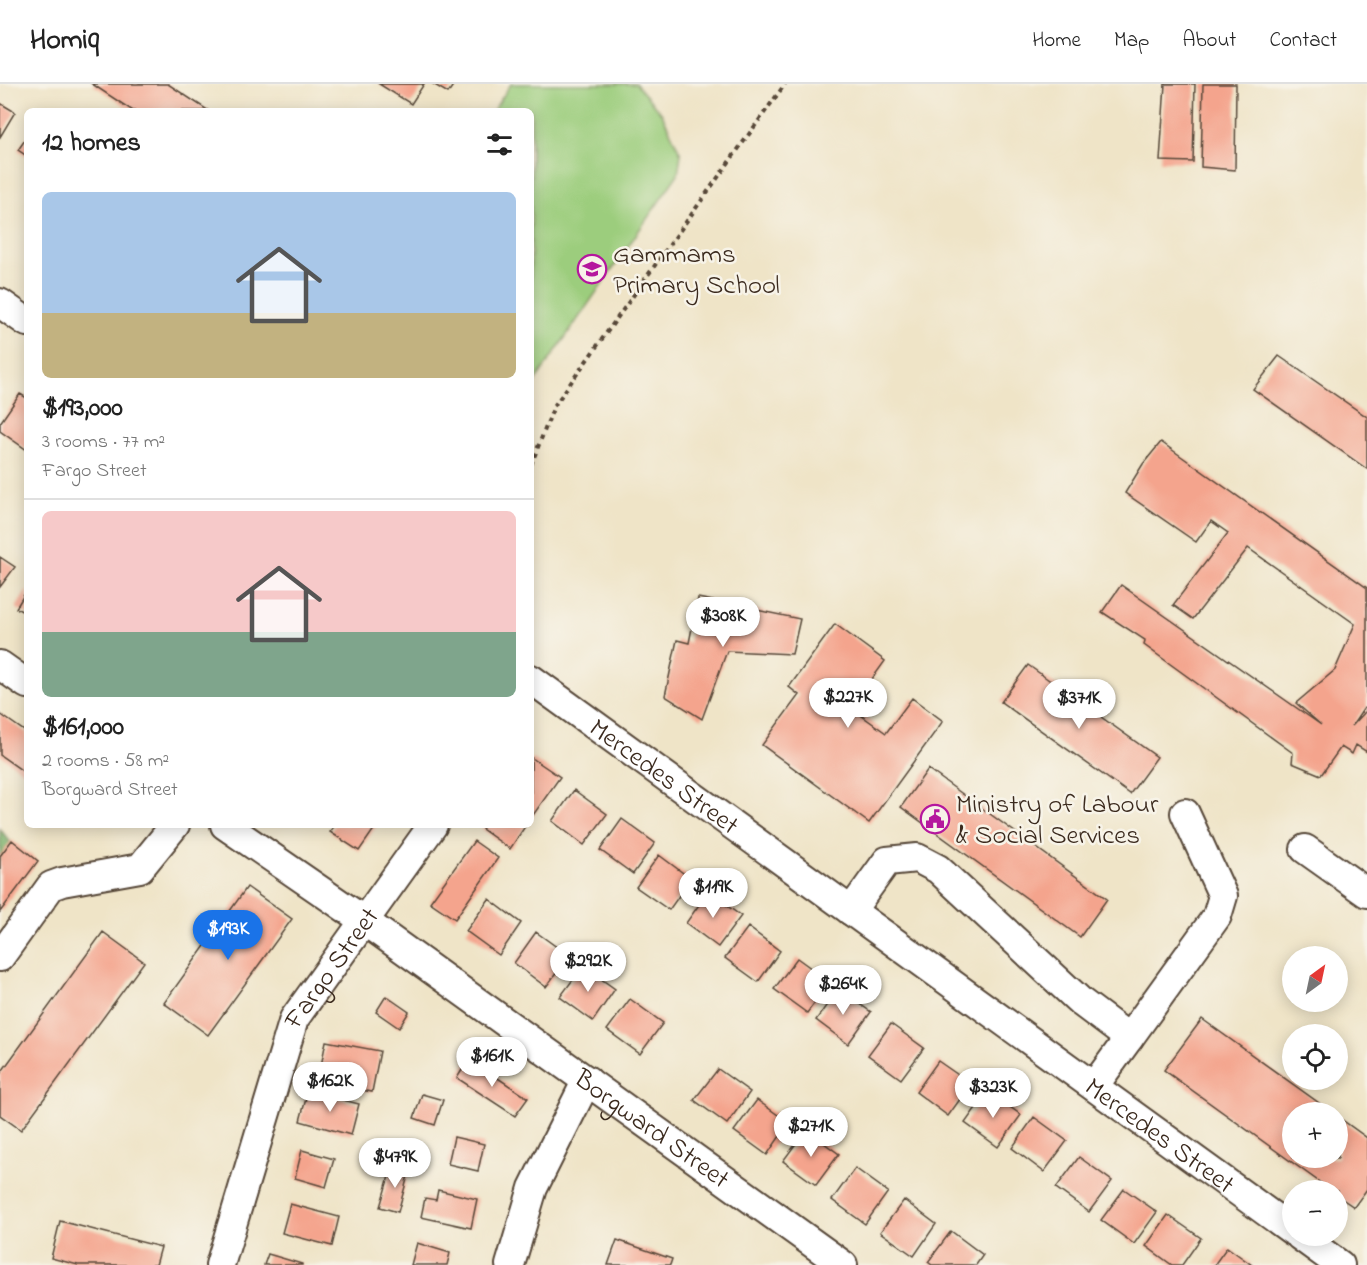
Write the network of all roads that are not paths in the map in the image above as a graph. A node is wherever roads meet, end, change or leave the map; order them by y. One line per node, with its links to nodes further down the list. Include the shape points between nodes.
1 (0, 303): 2 (street)
2 (24, 320)
3 (0, 665): 4 (street)
4 (24, 682)
5 (534, 686): 12 (street, Mercedes Street)
6 (1185, 813): 15 (street, via 1223,896 1217,916)
7 (172, 828): 14 (street, via 137,869 51,886)
8 (229, 828): 13 (street, Borgward Street)
9 (431, 828): 13 (street, Fargo Street)
10 (1305, 849): 11 (street)
11 (1367, 893)
12 (851, 911): 15 (street, via 887,861 916,858 938,869 1081,1002); 17 (street, Mercedes Street)
13 (363, 921): 16 (street, Borgward Street); 20 (street, Fargo Street, via 294,1018)
14 (0, 957)
15 (1129, 1038): 17 (street)
16 (586, 1080): 21 (street, via 533,1188); 22 (street, Borgward Street)
17 (1094, 1086): 18 (street, Mercedes Street)
18 (1282, 1223)
19 (1314, 1246): 23 (street)
20 (220, 1265)
21 (510, 1265)
22 (843, 1265)
23 (1340, 1265)

